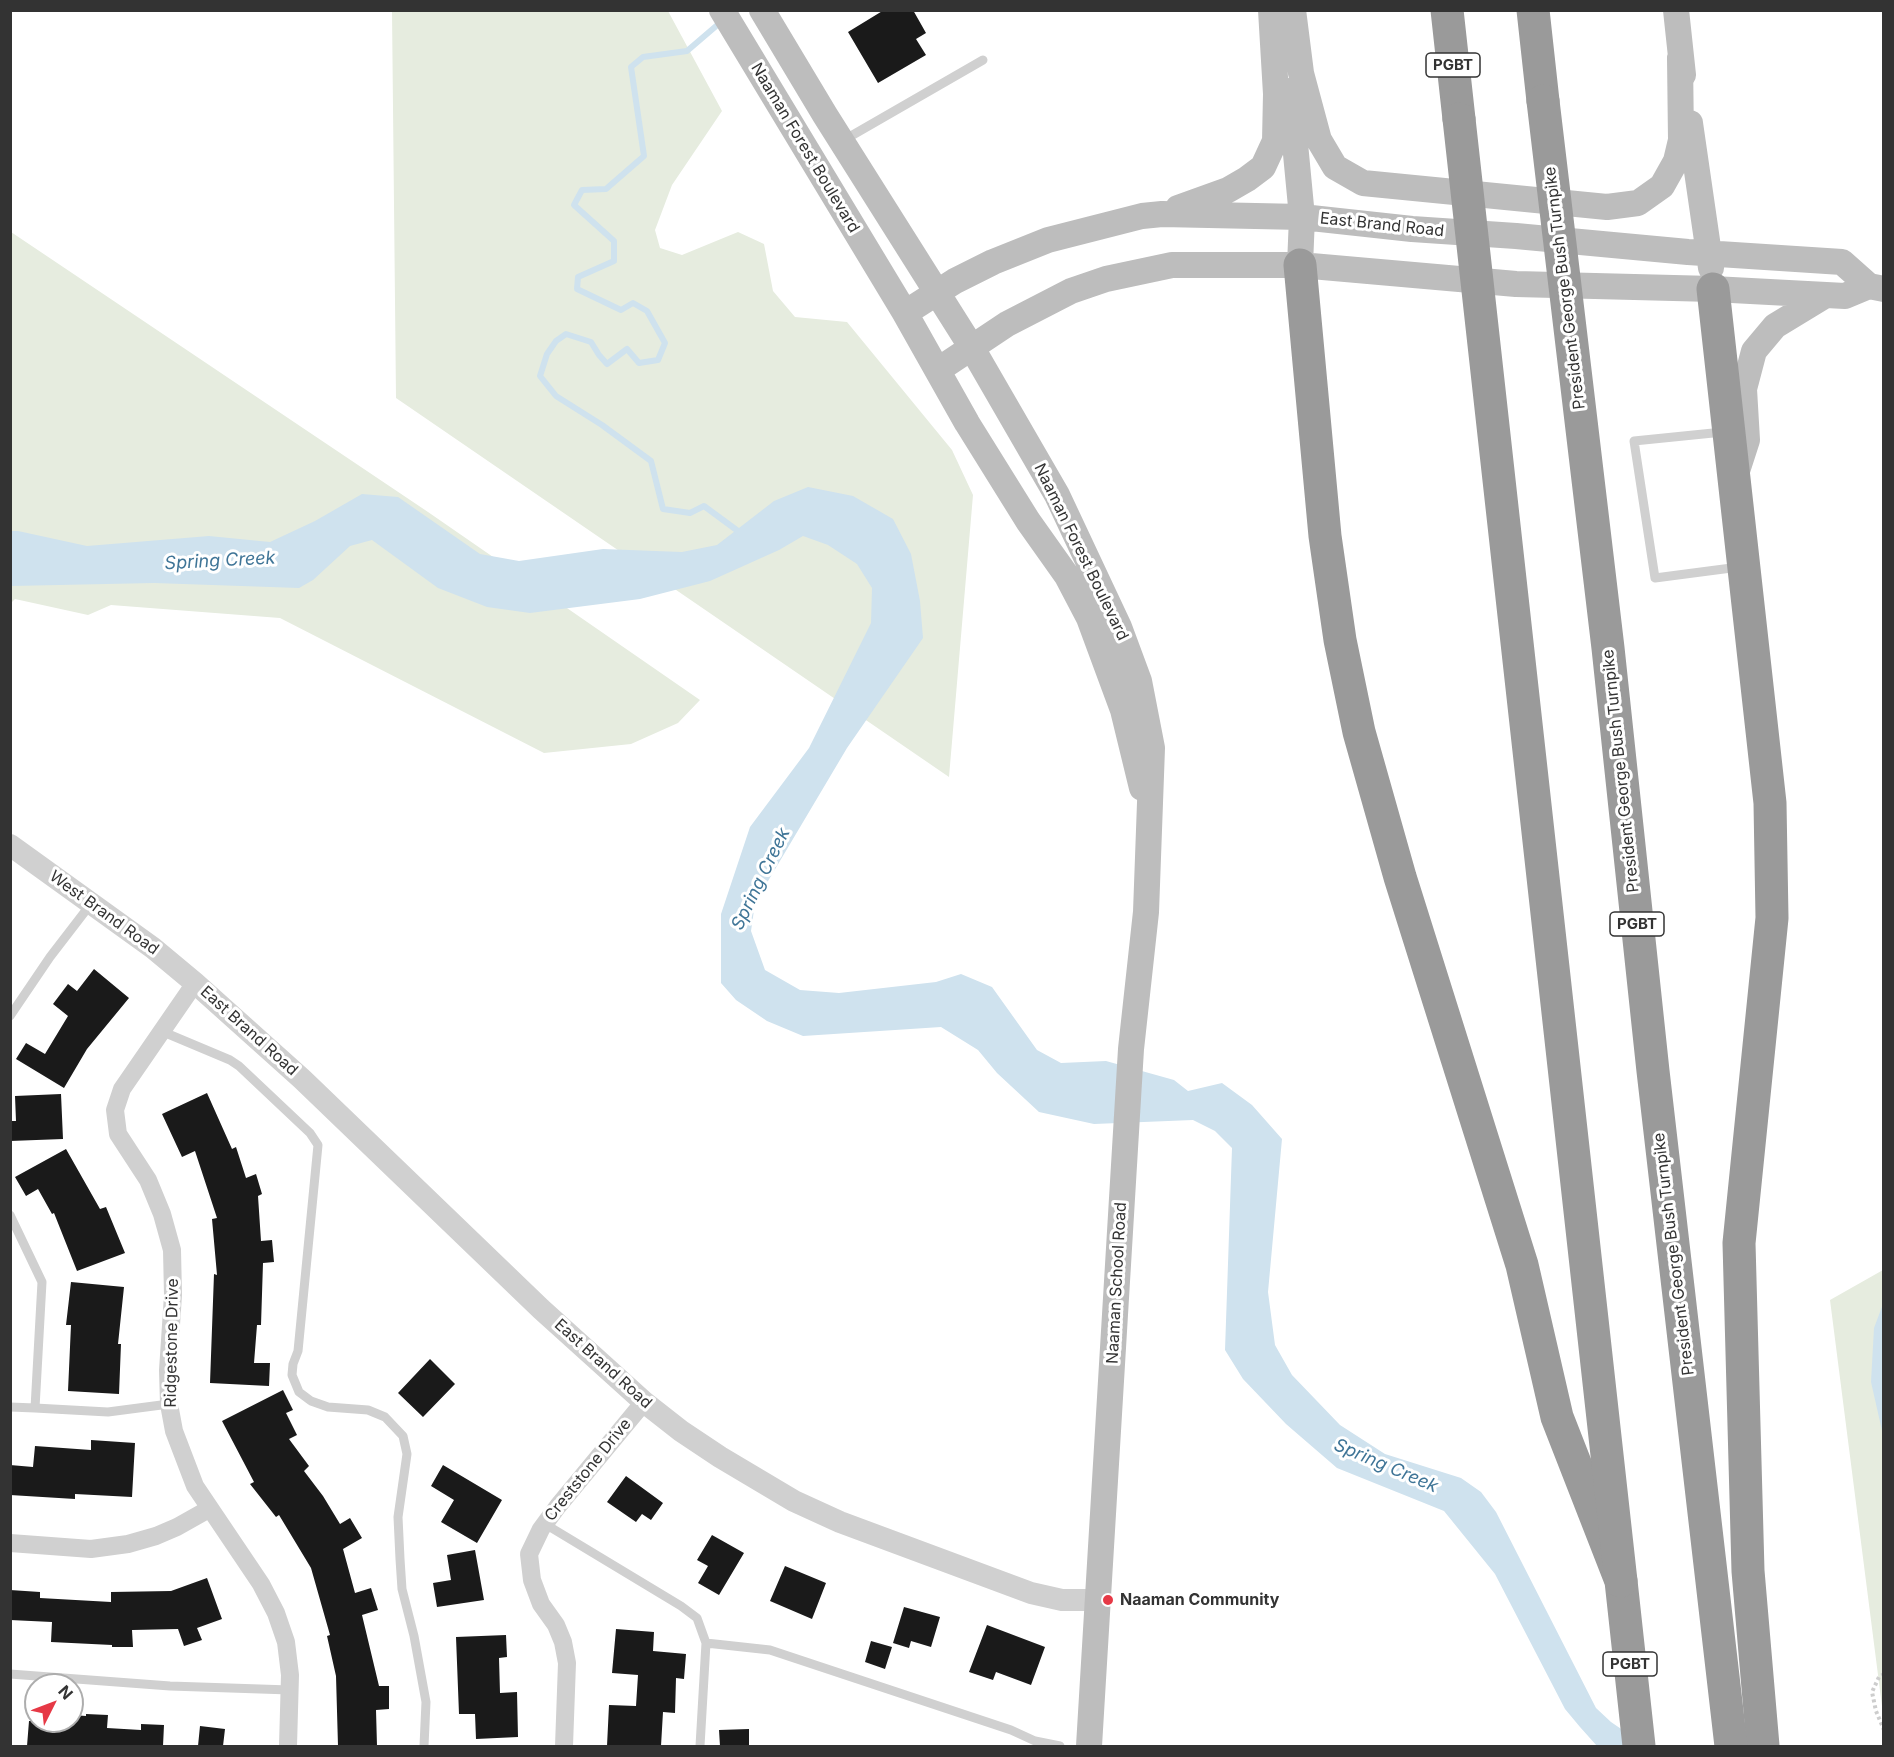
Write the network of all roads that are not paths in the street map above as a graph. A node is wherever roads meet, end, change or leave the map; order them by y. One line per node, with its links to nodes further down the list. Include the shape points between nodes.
1 (722, 10): 20 (main road, Naaman Forest Boulevard)
2 (762, 10): 11 (main road, Naaman Forest Boulevard)
3 (1271, 10): 12 (main road, via 1275,141 1263,167 1228,190)
4 (1283, 10): 13 (main road)
5 (1293, 10): 9 (main road, via 1301,73 1319,140 1335,166 1363,183 1607,207 1638,203 1662,186 1676,160 1681,140)
6 (1447, 10): 40 (highway, PGBT, bridge)
7 (1533, 10): 52 (highway, President George Bush Turnpike / PGBT, bridge)
8 (1676, 10): 9 (main road)
9 (1680, 58): 14 (main road)
10 (983, 60): 11 (lane)
11 (842, 141): 18 (main road, Naaman Forest Boulevard)
12 (1162, 214): 13 (main road, East Brand Road); 18 (main road, East Brand Road, via 1048,240 993,262)
13 (1302, 217): 14 (main road, East Brand Road); 15 (main road)
14 (1709, 253): 16 (main road, East Brand Road, via 1842,262); 17 (main road)
15 (1300, 265): 17 (main road, East Brand Road, via 1516,284); 21 (main road, East Brand Road, via 1172,265 1106,279 1033,310); 40 (highway, bridge, via 1325,537 1359,732 1400,877 1522,1265 1557,1417)
16 (1876, 287): 19 (main road, East Brand Road, via 1845,296)
17 (1713, 289): 19 (main road, East Brand Road); 23 (highway)
18 (938, 292): 20 (main road, East Brand Road); 21 (main road, Naaman Forest Boulevard)
19 (1826, 296): 24 (main road, via 1775,326 1754,351 1744,389 1747,440)
20 (905, 313): 22 (main road, Naaman Forest Boulevard)
21 (972, 348): 22 (main road, East Brand Road); 26 (main road, Naaman Forest Boulevard, via 1057,495 1119,627 1139,681 1152,748)
22 (938, 370): 26 (main road, Naaman Forest Boulevard, via 1022,511 1067,576 1089,618 1124,710)
23 (1730, 431): 24 (highway); 25 (lane, via 1634,441 1655,578)
24 (1735, 477): 25 (highway)
25 (1744, 566): 53 (highway, via 1770,802 1772,918 1739,1242 1748,1571)
26 (1149, 820): 41 (main road, Naaman School Road, via 1146,912 1131,1049)
27 (10, 845): 28 (street, West Brand Road)
28 (92, 903): 29 (street, West Brand Road); 30 (lane)
29 (195, 983): 31 (street, Ridgestone Drive); 33 (street, East Brand Road)
30 (10, 1016)
31 (161, 1031): 34 (street, Ridgestone Drive, via 122,1089 115,1110 118,1134 148,1180 172,1250); 46 (lane, via 239,1066 318,1144 298,1351 292,1375 299,1392 311,1401 328,1407 368,1410 385,1417 403,1436 407,1454 398,1517 400,1569 426,1702)
32 (10, 1215): 36 (lane, via 42,1282)
33 (644, 1402): 38 (street, Creststone Drive); 41 (street, East Brand Road, via 720,1457 794,1501 840,1522 1031,1593 1062,1600)
34 (169, 1404): 36 (lane, via 108,1412); 37 (street, Ridgestone Drive, via 183,1460)
35 (10, 1407): 36 (lane)
36 (35, 1408)
37 (209, 1509): 39 (street, via 177,1527 128,1544 91,1549); 44 (street, Ridgestone Drive, via 247,1562 276,1613 286,1642)
38 (545, 1524): 42 (lane, via 681,1606 697,1618); 47 (street, Creststone Drive, via 529,1554 532,1580 565,1652)
39 (10, 1543)
40 (1621, 1581): 51 (highway, PGBT)
41 (1098, 1600): 50 (main road, Naaman School Road)
42 (706, 1643): 48 (lane); 49 (lane, via 770,1650 1035,1741)
43 (10, 1674): 44 (lane)
44 (290, 1690): 45 (street, Ridgestone Drive)
45 (288, 1746)
46 (424, 1746)
47 (564, 1746)
48 (700, 1746)
49 (1060, 1746)
50 (1089, 1746)
51 (1639, 1746)
52 (1731, 1746)
53 (1763, 1746)

